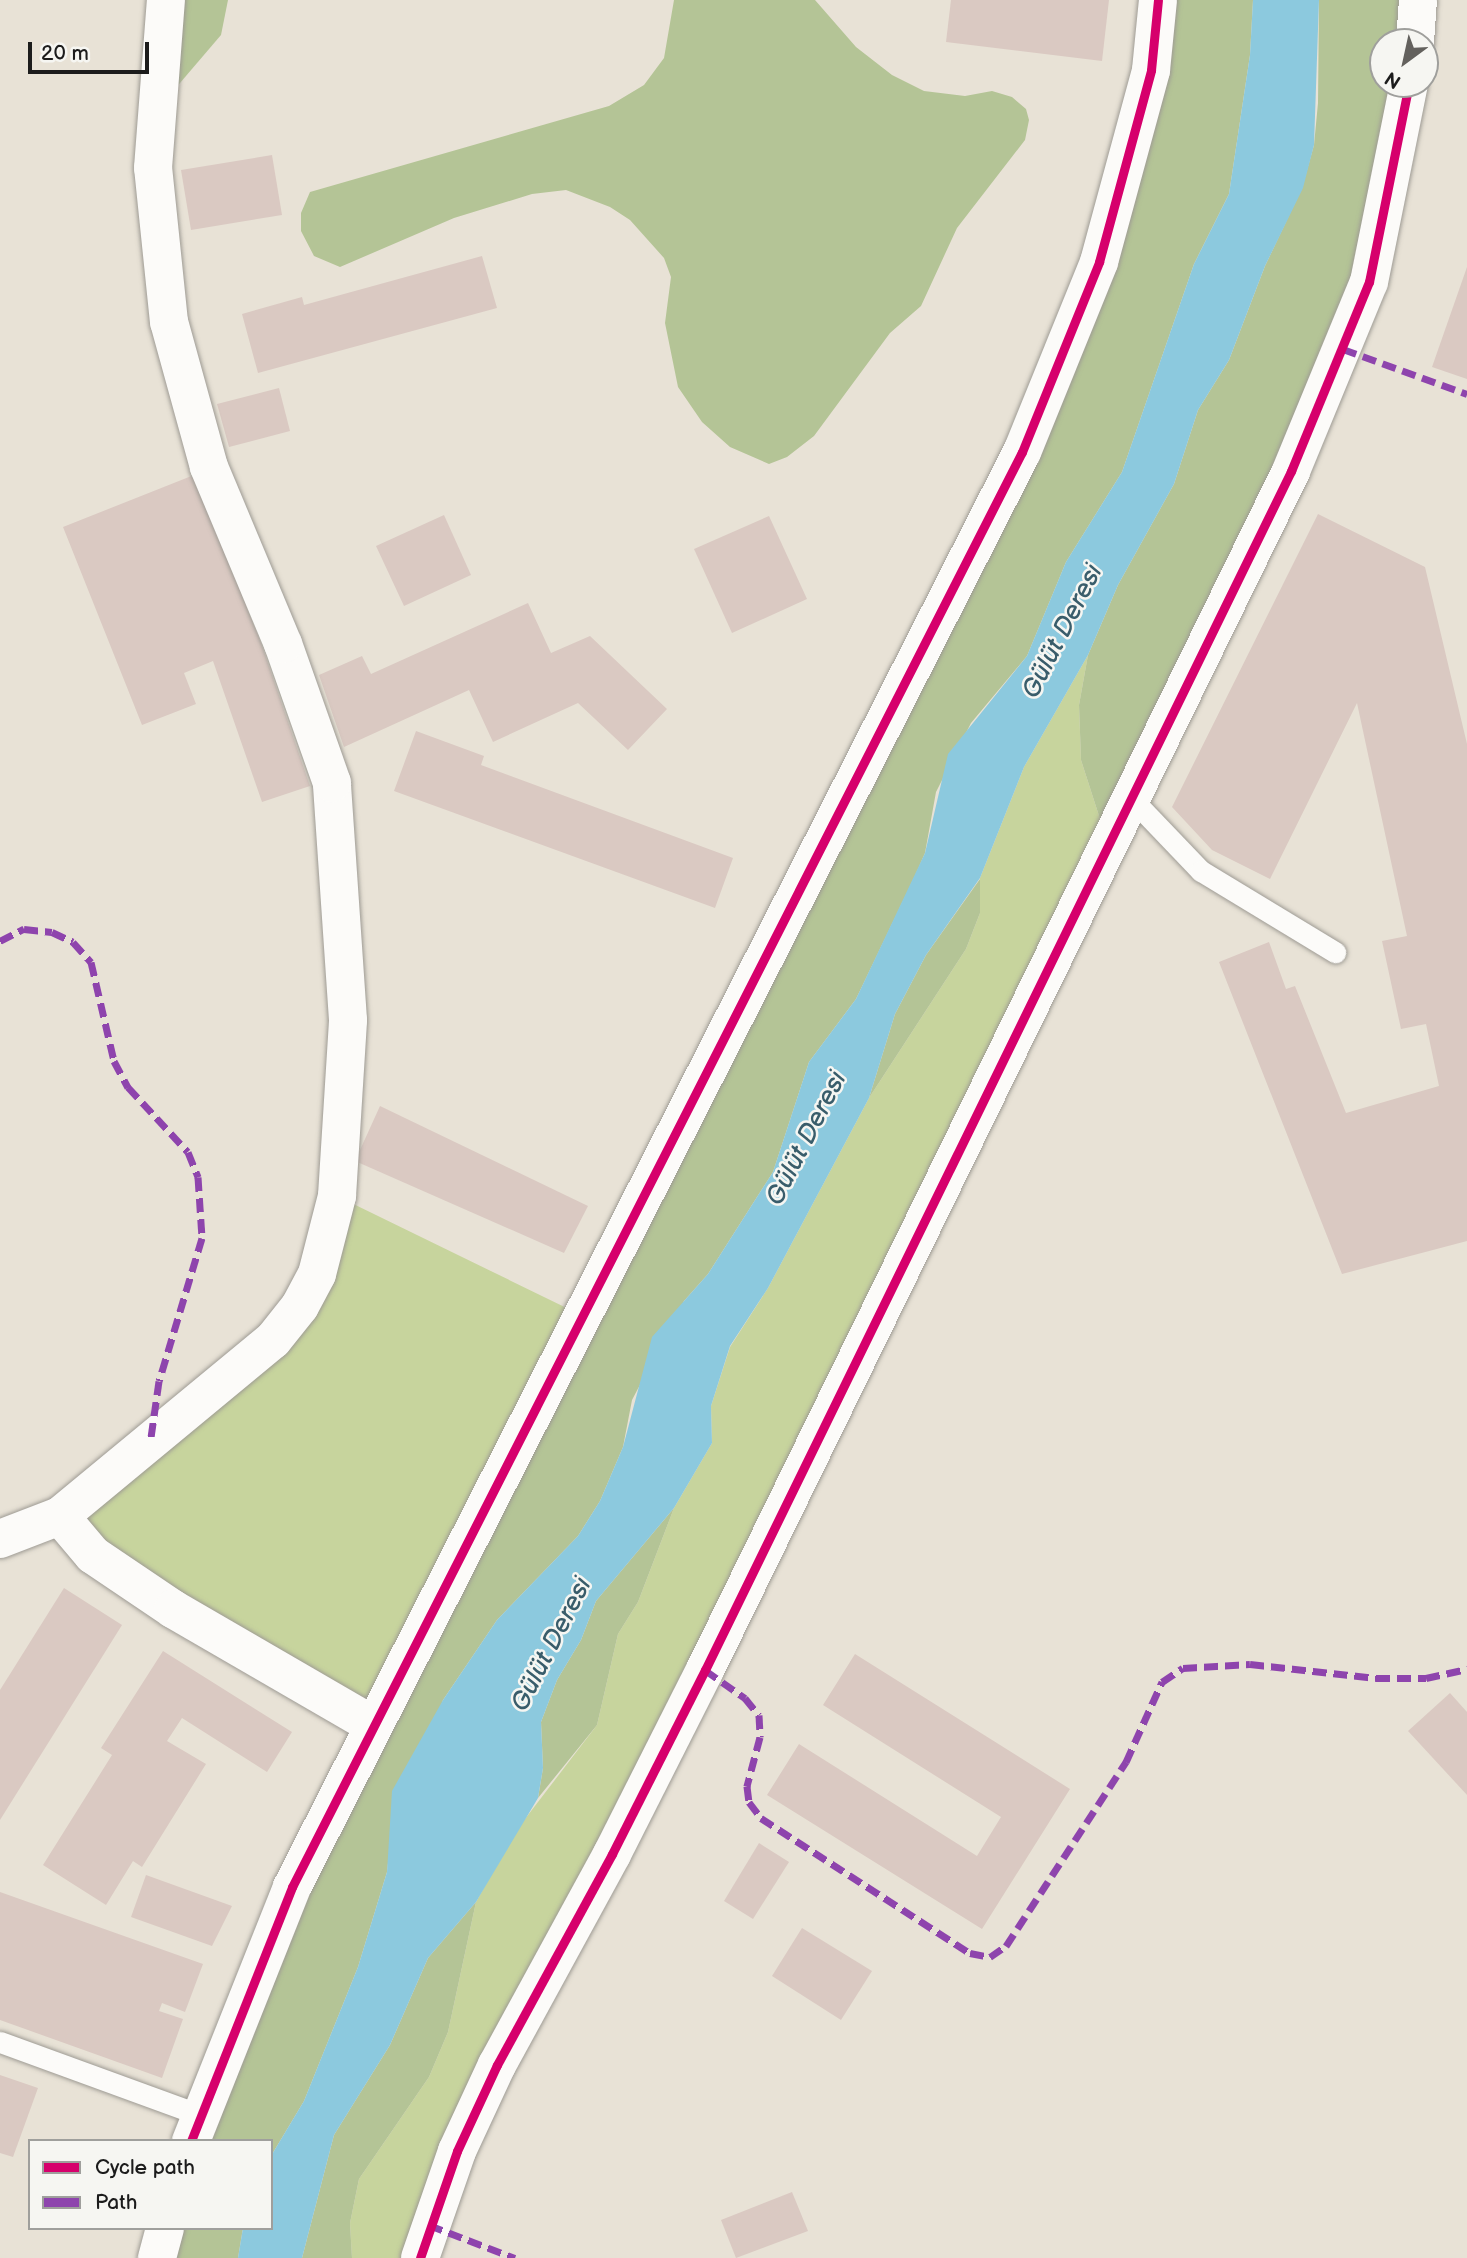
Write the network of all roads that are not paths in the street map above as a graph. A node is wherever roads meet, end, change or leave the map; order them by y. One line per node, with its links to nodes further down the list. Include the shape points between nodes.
1 (166, 0): 8 (street, via 153,167 169,322 209,467 283,644 332,783 348,1020 337,1196 317,1273 300,1306 273,1340)
2 (1158, 0): 10 (street, via 1151,70 1100,262 1022,452)
3 (1418, 0): 4 (street)
4 (1416, 28)
5 (1406, 98): 6 (street, via 1380,240 1356,316 1291,471)
6 (1134, 801): 7 (lane, via 1201,871); 15 (street, via 699,1682 497,2064 457,2151)
7 (1335, 952)
8 (60, 1516): 9 (street); 10 (street, via 93,1555 173,1609)
9 (0, 1539)
10 (373, 1725): 12 (street, via 292,1887)
11 (0, 2042): 12 (lane)
12 (196, 2128)
13 (164, 2230): 14 (street)
14 (156, 2258)
15 (420, 2258)

